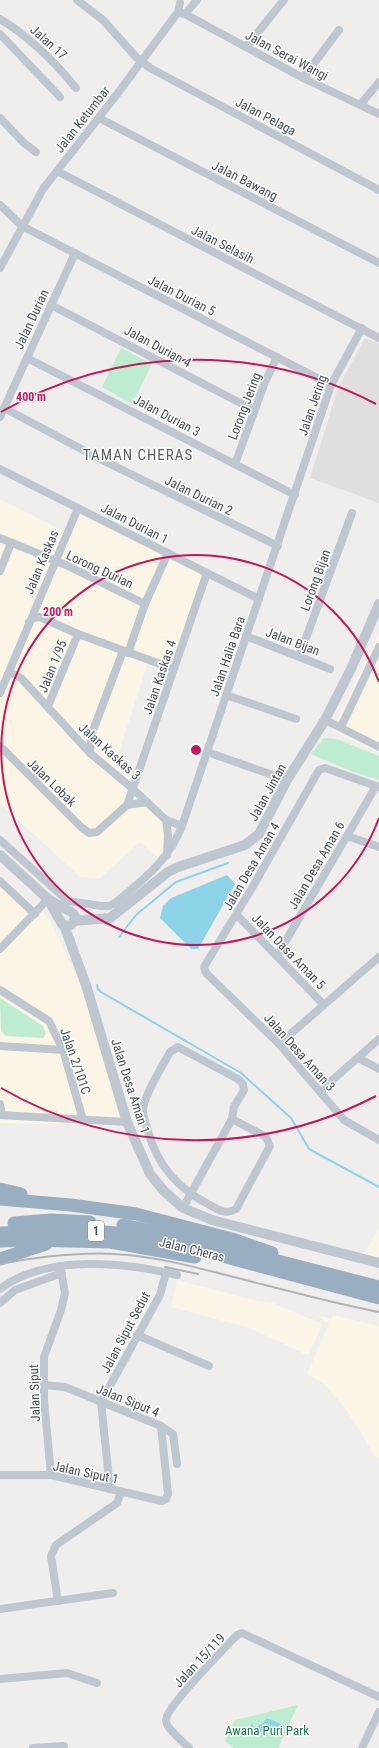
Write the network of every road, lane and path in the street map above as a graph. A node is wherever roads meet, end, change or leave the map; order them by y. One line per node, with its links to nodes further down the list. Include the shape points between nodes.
1 (77, 0): 10 (street, Jalan Pelaga, via 103,20)
2 (197, 0): 5 (street, Jalan Ketumbar)
3 (284, 0): 9 (street)
4 (180, 3): 5 (street)
5 (181, 13): 9 (street, Jalan Serai Wangi); 10 (street, Jalan Ketumbar)
6 (0, 19): 13 (street, Jalan 17, via 50,57)
7 (339, 30): 11 (street)
8 (0, 34): 14 (street)
9 (246, 47): 11 (street, Jalan Serai Wangi)
10 (142, 62): 18 (street, Jalan Ketumbar); 21 (street, Jalan Pelaga)
11 (303, 78): 15 (street, Jalan Serai Wangi)
12 (379, 82): 15 (street)
13 (76, 88)
14 (60, 97)
15 (360, 105): 16 (street, Jalan Serai Wangi)
16 (379, 114)
17 (0, 118): 19 (street, via 24,144)
18 (99, 118): 20 (street, Jalan Ketumbar); 25 (street, Jalan Bawang)
19 (36, 152)
20 (57, 171): 23 (street, Jalan Ketumbar); 28 (street, Jalan Selasih)
21 (379, 190)
22 (0, 205): 23 (street, Jalan Durian 5)
23 (22, 226): 24 (street, Jalan Durian 5); 26 (street, Jalan Ketumbar)
24 (75, 253): 27 (street, Jalan Durian); 30 (street, Jalan Durian 5)
25 (379, 263)
26 (0, 268)
27 (51, 305): 31 (street, Jalan Durian); 34 (street, Jalan Durian 4)
28 (362, 328): 29 (street, Jalan Selasih); 32 (street, Jalan Jering)
29 (379, 338)
30 (277, 357): 32 (street, Jalan Durian 5); 34 (street, Lorong Jering)
31 (27, 358): 33 (street, Jalan Durian); 36 (street, Jalan Durian 3)
32 (331, 385): 38 (street, Jalan Jering)
33 (4, 408): 35 (street, Jalan Durian); 43 (street, Jalan Durian 2, via 100,459)
34 (254, 410): 36 (street, Lorong Jering)
35 (0, 417)
36 (235, 464): 38 (street, Jalan Durian 3)
37 (0, 469): 39 (street, Jalan Durian 1)
38 (295, 494): 43 (street, Jalan Halia Bara)
39 (78, 508): 44 (street, Jalan Durian 1); 45 (street, Jalan Kaskas)
40 (352, 513): 58 (street, Lorong Bijan)
41 (0, 538): 42 (street, Lorong Durian)
42 (11, 543): 45 (street, Lorong Durian); 46 (street)
43 (278, 546): 48 (street, Jalan Halia Bara)
44 (168, 553): 47 (street, Jalan Durian 1); 49 (street)
45 (55, 561): 49 (street, Lorong Durian); 51 (street, Jalan Kaskas)
46 (0, 570)
47 (207, 573): 48 (street, Jalan Durian 1); 60 (street, Jalan Kaskas 4)
48 (259, 599): 55 (street, Jalan Halia Bara)
49 (145, 604): 57 (street)
50 (379, 604): 66 (street, Jalan Jintan, via 357,657)
51 (36, 605): 52 (street); 53 (street, Jalan Kaskas)
52 (40, 617): 53 (street); 54 (street)
53 (29, 622): 61 (street, Jalan Kaskas)
54 (78, 634): 57 (street); 64 (street, Jalan 1/95)
55 (246, 636): 58 (street, Jalan Bijan); 63 (street, Jalan Halia Bara)
56 (379, 648): 67 (street)
57 (125, 652): 60 (street); 71 (street, via 91,736)
58 (300, 657): 59 (street, Jalan Bijan)
59 (330, 668)
60 (174, 669): 74 (street, Jalan Kaskas 4)
61 (9, 672): 62 (street, Jalan Kaskas); 64 (street, Jalan Kaskas 3, via 22,678)
62 (0, 693)
63 (226, 695): 65 (street); 70 (street, Jalan Halia Bara)
64 (48, 706): 71 (street, Jalan Kaskas 3)
65 (296, 719)
66 (325, 720): 67 (street); 72 (street, Jalan Jintan)
67 (341, 727): 69 (street)
68 (0, 747): 76 (street, Jalan Lobak, via 89,833 97,832)
69 (379, 747)
70 (207, 752): 72 (street); 78 (street, Jalan Halia Bara)
71 (90, 753): 74 (street, Jalan Kaskas 3)
72 (287, 780): 88 (street, Jalan Jintan, via 253,841 168,872 115,915 104,919)
73 (377, 787): 79 (street, Jalan Desa Aman 6); 87 (street, Jalan Desa Aman 4, via 324,768 319,770)
74 (133, 788): 75 (street, Jalan Kaskas 3); 76 (street)
75 (147, 802): 76 (street); 77 (street, Jalan Kaskas 3)
76 (127, 805)
77 (166, 820): 78 (street, Jalan Kaskas 3); 83 (street)
78 (182, 826): 83 (street, Jalan Halia Bara)
79 (347, 836): 81 (street); 91 (street, Jalan Desa Aman 6)
80 (0, 840): 83 (street, Jalan Halia Bara, via 68,901 101,906 115,903 149,875)
81 (379, 847)
82 (0, 855): 85 (street)
83 (167, 856)
84 (0, 881): 86 (street)
85 (48, 899): 86 (street); 88 (street); 89 (street)
86 (35, 914): 90 (street)
87 (237, 914): 91 (street, Jalan Dasa Aman 5); 93 (street, Jalan Desa Aman 4, via 207,961 204,967)
88 (73, 916): 89 (street, via 69,926)
89 (62, 922): 107 (street, Jalan Desa Aman 1, via 86,985)
90 (0, 949)
91 (277, 956): 95 (street, Jalan Dasa Aman 5)
92 (379, 957): 95 (street)
93 (206, 973): 97 (street, Jalan Desa Aman 3)
94 (0, 990): 99 (street, Jalan 2/101C, via 49,1020)
95 (324, 1004): 97 (street)
96 (379, 1039): 100 (street)
97 (280, 1044): 102 (street, Jalan Desa Aman 3)
98 (0, 1046): 99 (street)
99 (63, 1050): 106 (street, Jalan 2/101C)
100 (358, 1058): 101 (street); 102 (street)
101 (379, 1069)
102 (320, 1091): 108 (street, Jalan Desa Aman 3, via 344,1120)
103 (0, 1104): 104 (street)
104 (1, 1115): 106 (street)
105 (232, 1119): 109 (street); 109 (street, via 266,1137 270,1146 236,1209 222,1212); 109 (street, via 234,1107 244,1090 243,1084 178,1048 170,1052 144,1103 143,1110 153,1148 160,1163)
106 (83, 1120): 107 (street)
107 (127, 1122): 111 (street, Jalan Desa Aman 1, via 150,1174)
108 (379, 1140)
109 (190, 1195): 111 (street)
110 (2, 1197): 118 (highway, via 108,1209 166,1220 264,1248)
111 (183, 1208): 119 (street, Jalan Desa Aman 1, via 212,1220)
112 (0, 1224): 114 (highway, Jalan Cheras / 1, via 52,1220 130,1226)
113 (0, 1233): 114 (highway, Jalan Cheras / 1, via 79,1230)
114 (189, 1243): 116 (highway, Jalan Cheras / 1); 118 (highway, Jalan Cheras / 1)
115 (7, 1245): 116 (highway, via 29,1240 110,1242 199,1258); 117 (highway); 120 (highway)
116 (211, 1253): 126 (highway, Jalan Cheras / 1)
117 (0, 1259)
118 (284, 1263): 124 (highway, Jalan Cheras / 1)
119 (379, 1263)
120 (0, 1264)
121 (61, 1270): 122 (street, via 131,1265); 125 (street, via 26,1274); 127 (street, via 15,1290); 130 (street, Jalan Siput, via 65,1293 44,1357)
122 (166, 1272): 123 (street); 128 (street, Jalan Siput Sedut, via 160,1295)
123 (177, 1275)
124 (379, 1287)
125 (0, 1289)
126 (379, 1298)
127 (0, 1303)
128 (137, 1335): 129 (street); 131 (street, Jalan Siput Sedut)
129 (209, 1366)
130 (43, 1385): 131 (street, Jalan Siput 4, via 65,1387); 134 (street, Jalan Siput)
131 (101, 1402): 132 (street, Jalan Siput 4); 136 (street)
132 (161, 1426): 133 (street, Jalan Siput 4, via 173,1434); 137 (street, Jalan Siput 1, via 168,1494 166,1499 162,1501)
133 (177, 1464)
134 (52, 1475): 135 (street, Jalan Siput 1); 136 (street, Jalan Siput 1)
135 (0, 1476)
136 (110, 1488): 137 (street, Jalan Siput 1)
137 (121, 1492): 139 (street, via 117,1503 56,1545 52,1556)
138 (113, 1593): 139 (street)
139 (58, 1601): 140 (street)
140 (0, 1609)
141 (0, 1679): 142 (street, via 67,1674)
142 (97, 1683)
143 (379, 1697): 147 (street, Jalan 15/119, via 242,1633 237,1635 183,1693 165,1719 167,1725)
144 (379, 1712): 148 (street)
145 (64, 1746): 146 (street)
146 (33, 1748)
147 (189, 1748)
148 (362, 1748)

